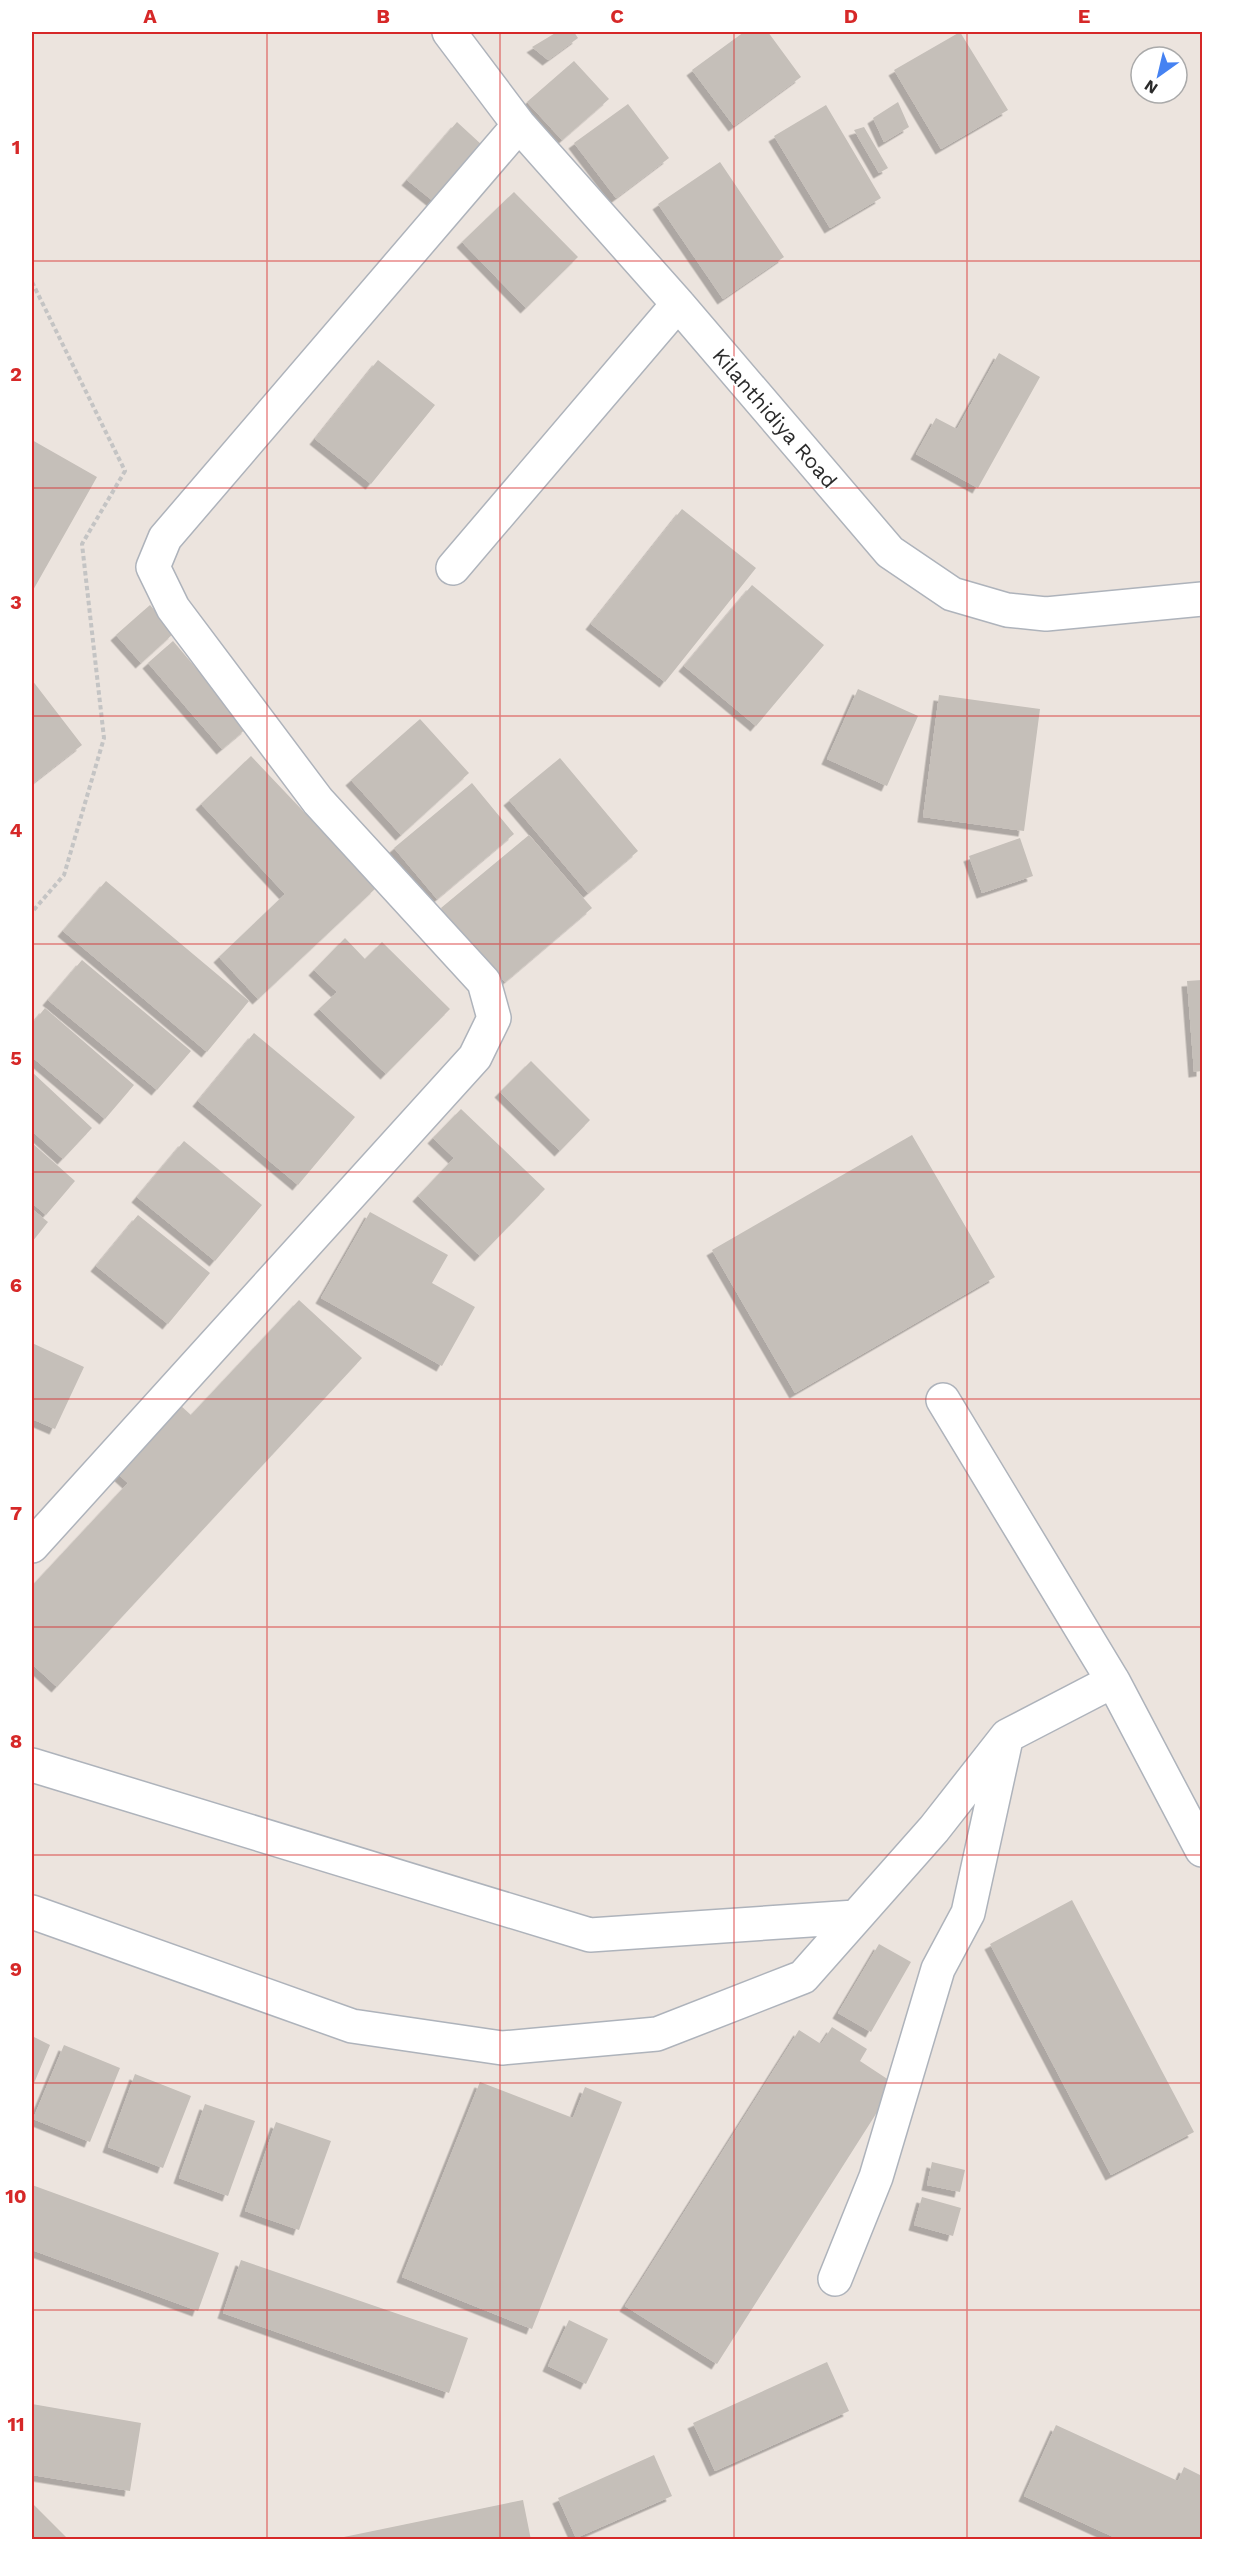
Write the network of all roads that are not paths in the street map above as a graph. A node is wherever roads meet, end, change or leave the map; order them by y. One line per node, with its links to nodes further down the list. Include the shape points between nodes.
1 (449, 32): 2 (street, Kilanthidiya Road)
2 (519, 125): 3 (street, Kilanthidiya Road); 7 (street, via 165,538 153,567 173,608 318,801 484,982 494,1018 475,1057)
3 (678, 304): 4 (street); 5 (street, Kilanthidiya Road, via 890,552 952,594 1007,610 1046,614)
4 (453, 568)
5 (1203, 599)
6 (943, 1400): 8 (street)
7 (32, 1546)
8 (1113, 1681): 9 (street); 11 (street)
9 (1007, 1736): 13 (street, via 934,1829); 14 (street, via 968,1913 938,1969 876,2177)
10 (32, 1765): 13 (street, via 590,1935)
11 (1203, 1850)
12 (32, 1912): 13 (street, via 352,2026 502,2048 657,2034 803,1977)
13 (855, 1917)
14 (835, 2279)

